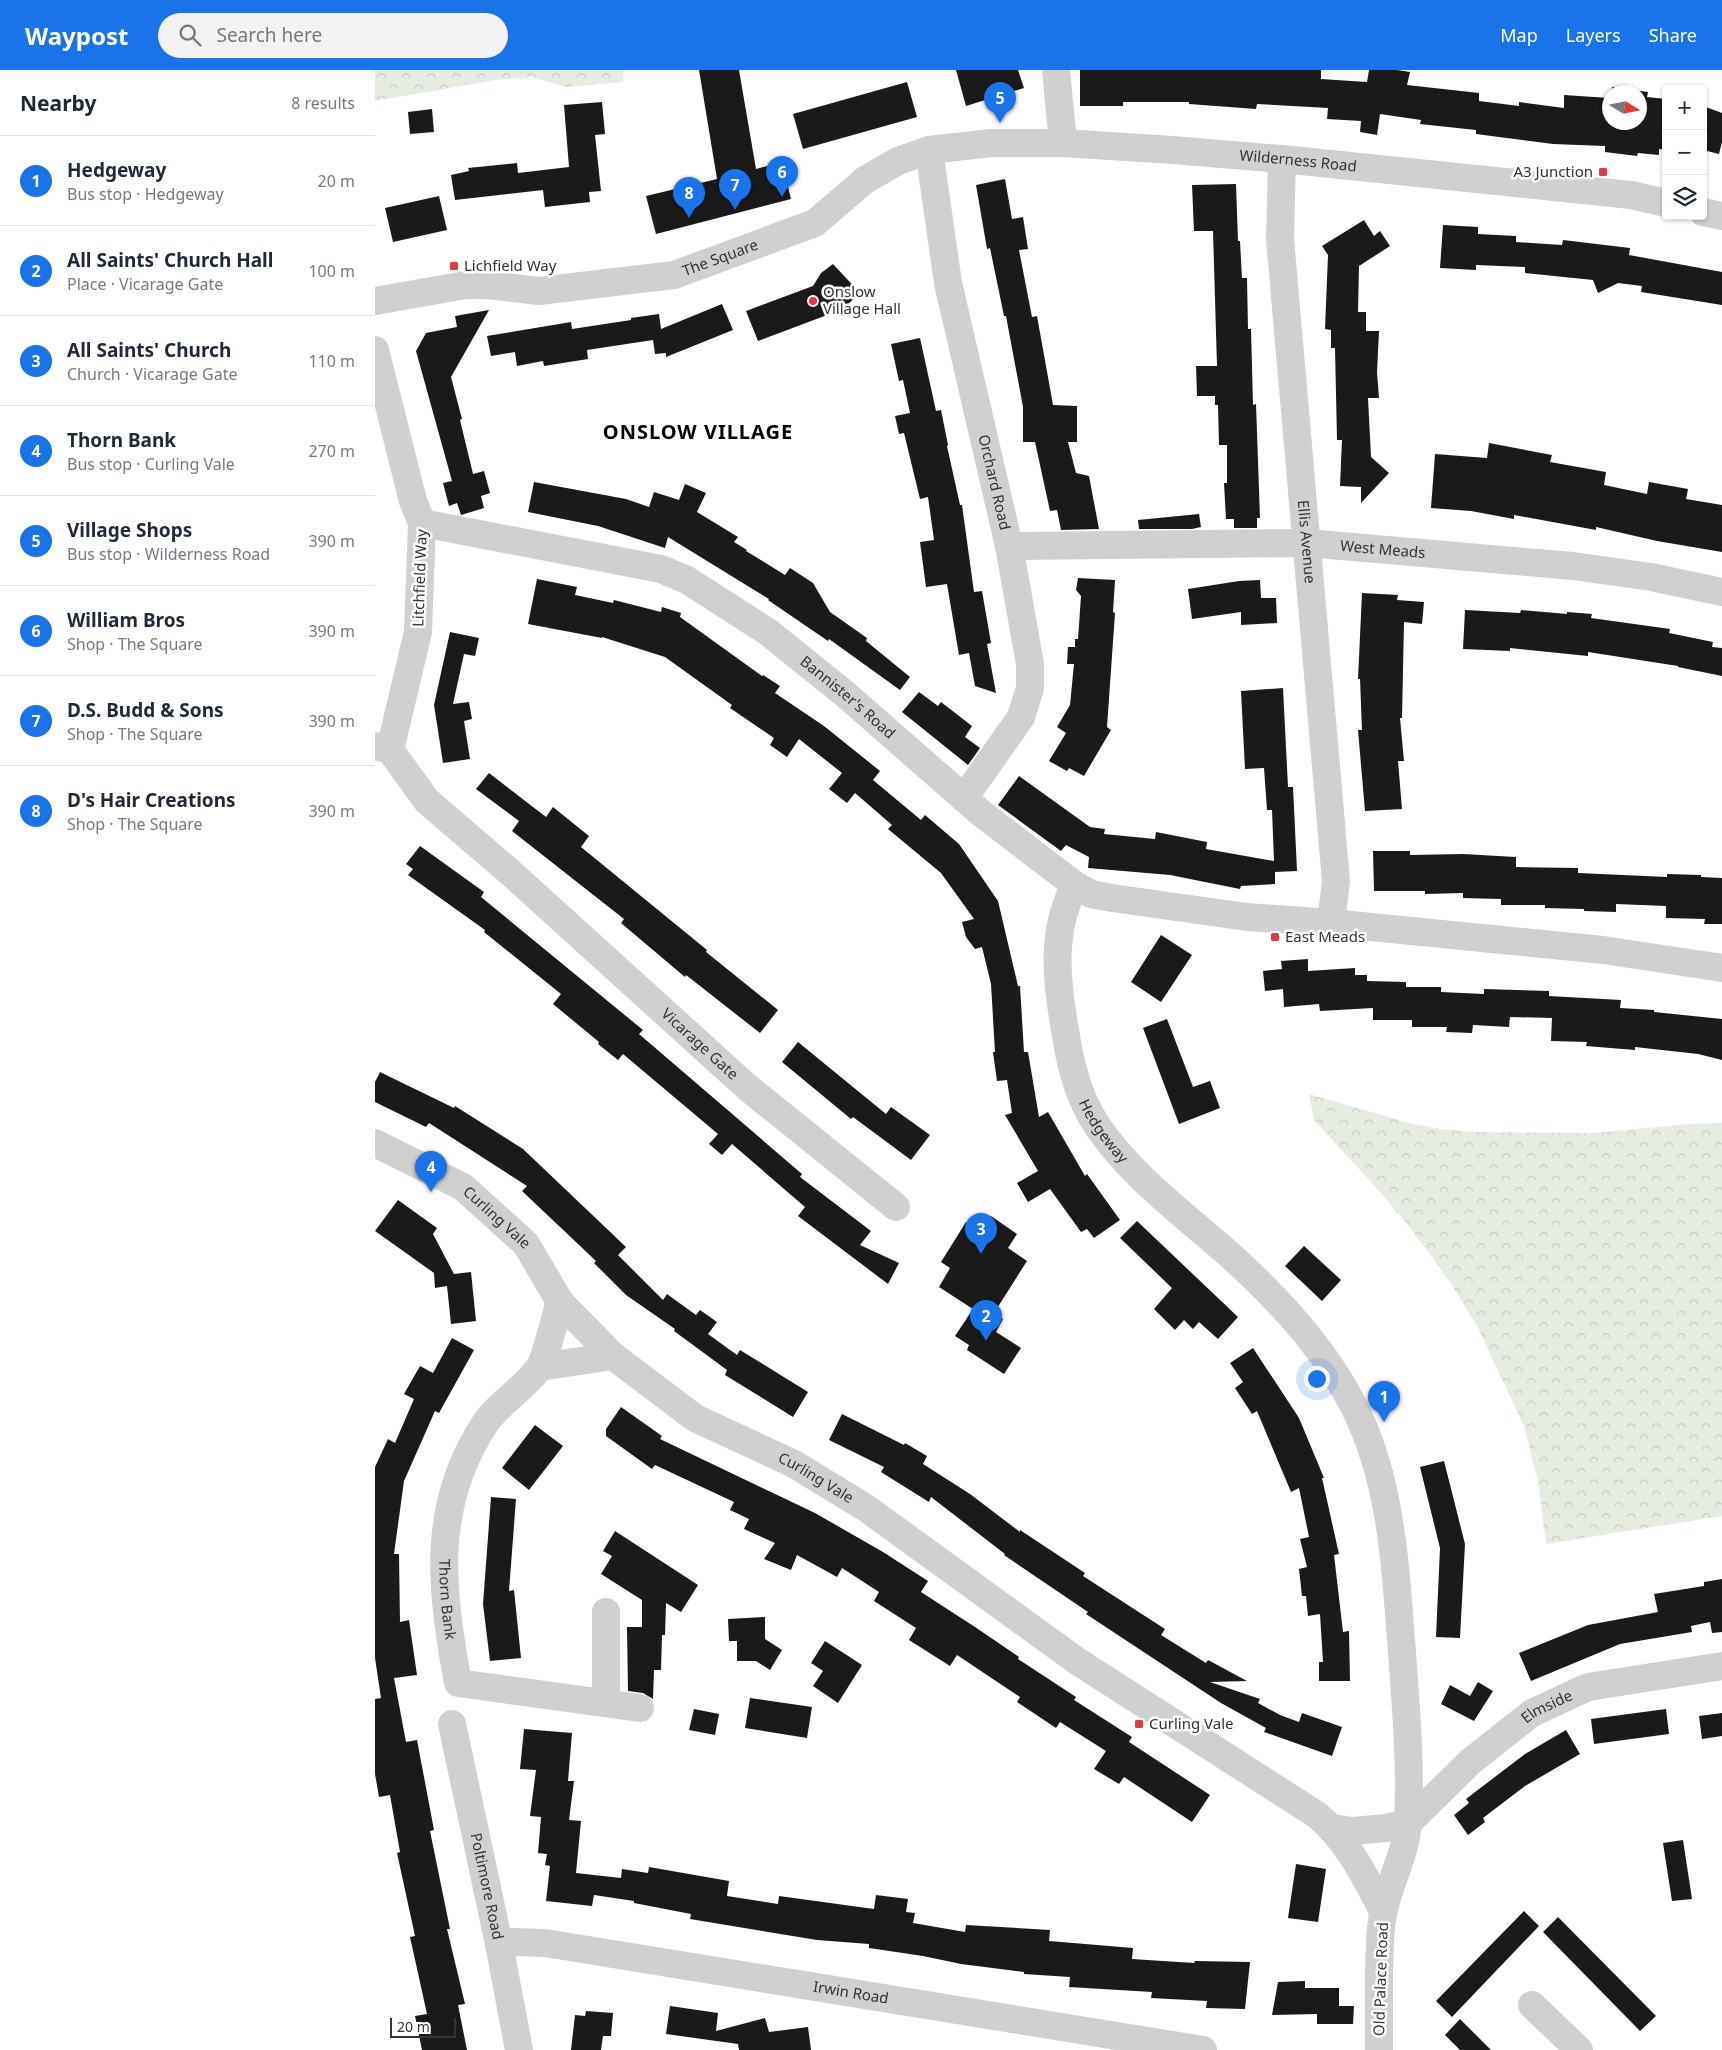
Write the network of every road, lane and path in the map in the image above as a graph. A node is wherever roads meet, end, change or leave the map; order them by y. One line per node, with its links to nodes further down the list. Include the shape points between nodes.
1 (1057, 70): 2 (street)
2 (1063, 143): 3 (street, Wilderness Road, via 991,143); 4 (street, Wilderness Road)
3 (929, 150): 8 (street, The Square, via 897,161 865,180 815,223 674,275 539,291 465,285); 12 (street, Orchard Road, via 949,283)
4 (1282, 159): 5 (street, Wilderness Road, via 1631,195); 11 (street, Ellis Avenue, via 1280,239)
5 (1662, 202)
6 (1707, 213): 7 (street)
7 (1722, 216)
8 (375, 301)
9 (375, 350): 10 (street, Litchfield Way, via 413,501)
10 (422, 523): 14 (street, Litchfield Way, via 418,632); 15 (street, Bannister's Road, via 661,569 687,580 768,632)
11 (1307, 543): 12 (street, West Meads); 13 (street, West Meads, via 1573,566 1651,577); 18 (street, Ellis Avenue, via 1336,881)
12 (1009, 546): 15 (street, Orchard Road, via 1030,664 1030,688 1021,717)
13 (1722, 592)
14 (383, 748): 16 (street, Litchfield Way, via 427,801)
15 (964, 798): 17 (street, Bannister's Road)
16 (511, 873): 21 (street, Vicarage Gate, via 747,1087)
17 (1075, 884): 18 (street, Bannister's Road, via 1091,894 1111,898 1247,917); 30 (street, Hedgeway, via 1059,925 1059,990 1074,1077 1089,1112 1127,1163 1288,1312 1346,1390 1375,1454 1395,1564 1407,1723)
18 (1331, 923): 19 (street, via 1603,950)
19 (1722, 968)
20 (375, 1143): 22 (street, Curling Vale, via 463,1187 526,1244)
21 (896, 1207)
22 (560, 1302): 23 (street, Curling Vale); 24 (street, Thorn Bank)
23 (613, 1356): 24 (street); 31 (street, Curling Vale, via 695,1418 794,1464 866,1508 1077,1661 1300,1803)
24 (540, 1367): 27 (street, Thorn Bank, via 487,1421 459,1471 446,1524 443,1562 449,1634 458,1683)
25 (606, 1612): 27 (street)
26 (1722, 1666): 30 (street, Elmside, via 1588,1687 1532,1712 1470,1762)
27 (606, 1703): 28 (street, Thorn Bank)
28 (640, 1708)
29 (453, 1724): 33 (street, Poltimore Road)
30 (1408, 1823): 31 (street, via 1353,1831); 32 (street, Old Palace Road, via 1403,1853)
31 (1332, 1828): 32 (street, Curling Vale, via 1359,1866)
32 (1383, 1911): 37 (street, Old Palace Road)
33 (499, 1944): 35 (street, Poltimore Road); 36 (street, Irwin Road, via 545,1943)
34 (1532, 2005): 38 (street)
35 (519, 2050)
36 (1203, 2050)
37 (1379, 2050)
38 (1579, 2050)

